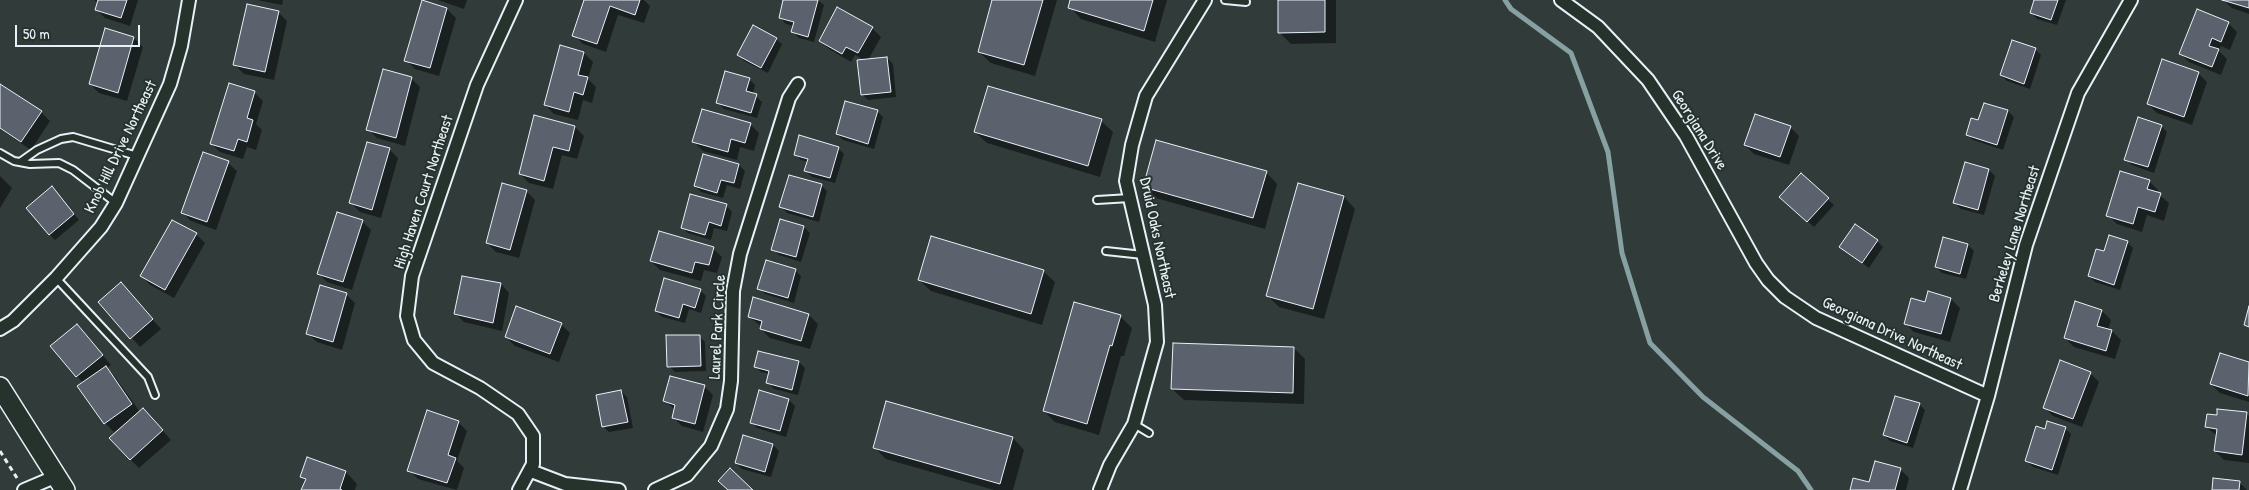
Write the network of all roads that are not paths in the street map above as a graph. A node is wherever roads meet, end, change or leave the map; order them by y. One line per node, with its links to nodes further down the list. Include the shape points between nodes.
1 (190, 0): 10 (street, Knob Hill Drive Northeast, via 170,84)
2 (516, 0): 25 (street, High Haven Court Northeast, via 477,86 412,276 406,316 414,340 433,363 480,388 518,414 533,436)
3 (1206, 0): 12 (street, Druid Oaks Northeast, via 1146,96 1126,181)
4 (1225, 0): 7 (lane)
5 (1561, 0): 18 (street, Georgiana Drive, via 1598,27 1648,80 1686,136 1756,263)
6 (2131, 0): 22 (street, Berkeley Lane Northeast, via 2078,93 2026,245)
7 (1246, 2)
8 (798, 84): 30 (street, Laurel Park Circle, via 789,98 740,254 733,291 732,381 728,410 711,446 687,475)
9 (0, 153): 11 (lane)
10 (137, 156): 11 (lane, via 72,137 26,155); 14 (street, Knob Hill Drive Northeast)
11 (20, 162): 14 (lane, via 59,163)
12 (1130, 198): 13 (lane); 16 (street, Druid Oaks Northeast)
13 (1097, 200)
14 (116, 202): 17 (street, Knob Hill Drive Northeast, via 101,227)
15 (1106, 251): 16 (lane)
16 (1143, 255): 23 (street, Druid Oaks Northeast, via 1155,305 1157,342)
17 (56, 278): 19 (street, Knob Hill Drive Northeast, via 13,321); 21 (lane, via 148,377)
18 (1784, 297): 22 (street, Georgiana Drive Northeast, via 1816,318)
19 (0, 329)
20 (0, 387): 26 (main road)
21 (155, 395)
22 (1988, 396): 32 (street, Berkeley Lane Northeast)
23 (1134, 424): 24 (lane); 31 (street, Druid Oaks Northeast, via 1110,465)
24 (1149, 433)
25 (531, 471): 28 (street, High Haven Court Northeast); 29 (street, via 565,484)
26 (61, 483): 27 (street)
27 (22, 487)
28 (519, 490)
29 (619, 490)
30 (656, 490)
31 (1100, 490)
32 (1960, 490)

